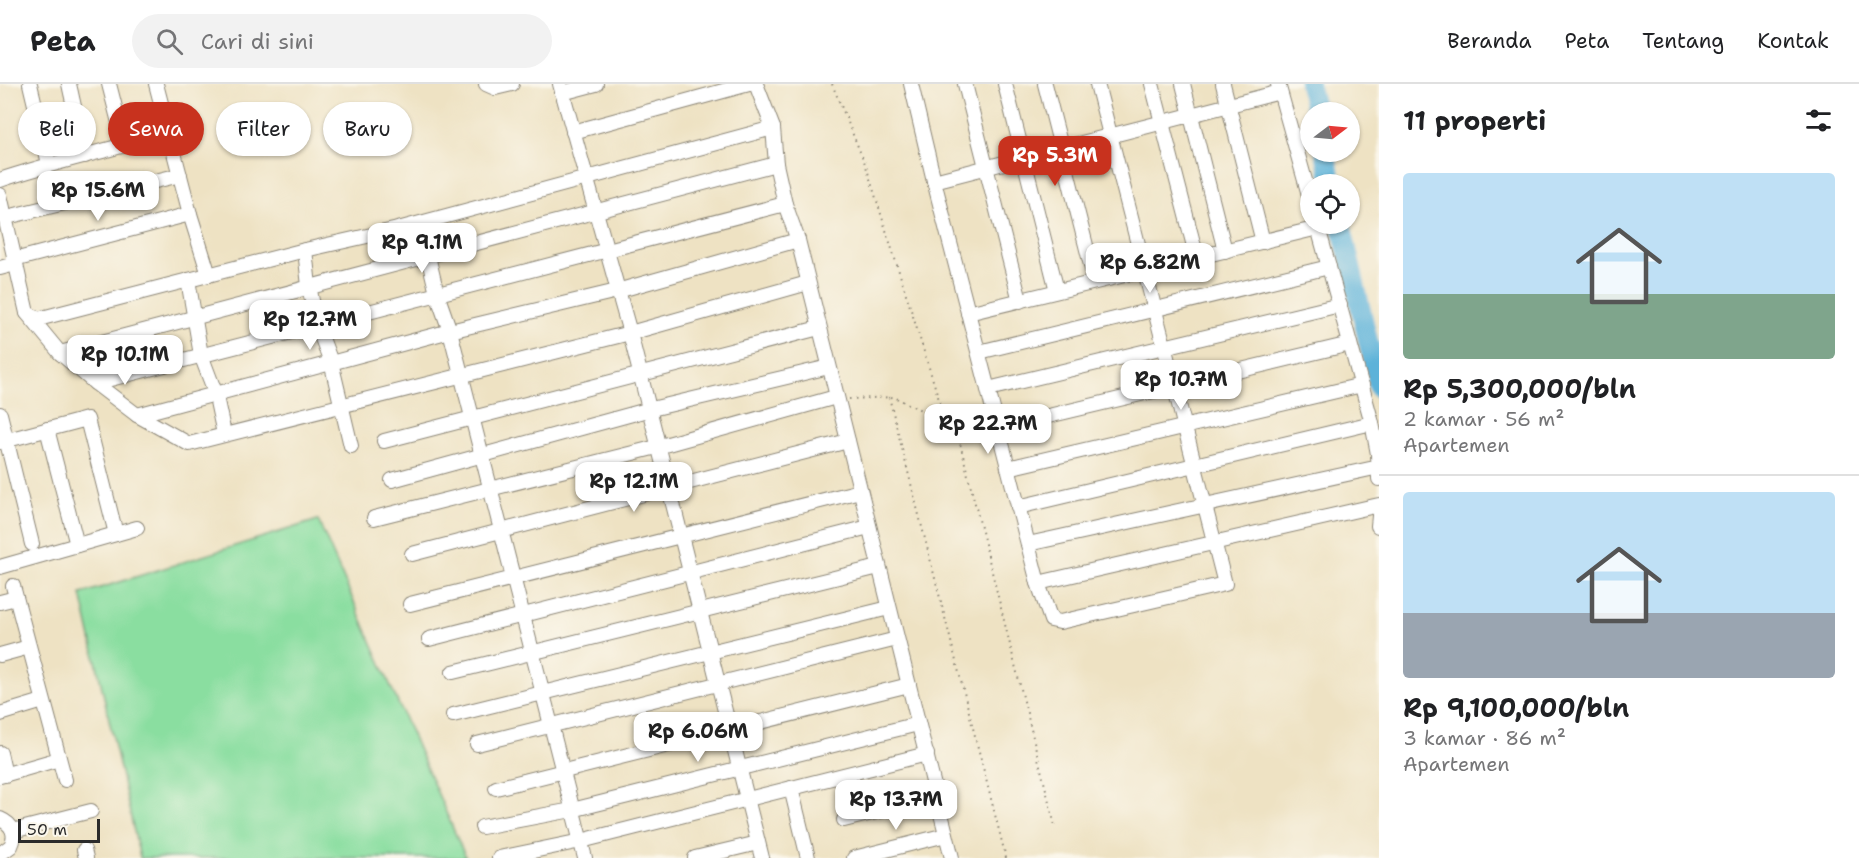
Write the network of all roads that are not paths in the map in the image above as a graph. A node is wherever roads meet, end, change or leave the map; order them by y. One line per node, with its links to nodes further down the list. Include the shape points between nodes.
1 (30, 84): 33 (street)
2 (69, 84): 20 (street)
3 (109, 84): 21 (street)
4 (156, 84): 22 (street)
5 (486, 84): 6 (street, via 495,88)
6 (512, 84)
7 (596, 84): 19 (street)
8 (749, 84): 27 (street)
9 (756, 84): 26 (street)
10 (912, 84): 40 (street)
11 (965, 84): 35 (street)
12 (1005, 84): 32 (street)
13 (1044, 84): 29 (street)
14 (1097, 84): 28 (street)
15 (1152, 84): 25 (street)
16 (1183, 84): 24 (street)
17 (1223, 84): 23 (street)
18 (1279, 88): 23 (street); 36 (street)
19 (561, 89): 27 (street)
20 (73, 102)
21 (114, 102)
22 (161, 102)
23 (1229, 106): 24 (street); 50 (street)
24 (1190, 115): 25 (street); 52 (street)
25 (1162, 123): 28 (street); 55 (street)
26 (773, 128): 34 (street); 38 (street)
27 (573, 132): 38 (street)
28 (1110, 135): 29 (street); 59 (street)
29 (1061, 147): 32 (street); 62 (street)
30 (85, 156): 33 (street)
31 (176, 156): 37 (street)
32 (1023, 157): 35 (street); 66 (street)
33 (49, 164): 39 (street)
34 (776, 164): 42 (street); 43 (street)
35 (986, 167): 40 (street); 68 (street)
36 (1303, 174)
37 (180, 175): 44 (street); 45 (street)
38 (587, 177): 43 (street); 46 (street)
39 (0, 180)
40 (934, 181): 71 (street)
41 (0, 195): 45 (street)
42 (785, 204): 49 (street); 53 (street)
43 (597, 213): 53 (street); 54 (street)
44 (190, 214): 56 (street); 60 (street)
45 (7, 217): 56 (street)
46 (398, 229): 51 (street); 54 (street)
47 (1300, 231): 50 (street)
48 (1320, 234): 57 (street)
49 (798, 240): 63 (street); 65 (street)
50 (1263, 242): 52 (street)
51 (305, 250): 60 (street); 64 (street)
52 (1225, 251): 55 (street)
53 (607, 252): 65 (street); 67 (street)
54 (428, 256): 64 (street); 67 (street)
55 (1197, 258): 59 (street)
56 (14, 262): 58 (street); 72 (street)
57 (1329, 267): 69 (street); 70 (street)
58 (0, 268)
59 (1145, 270): 62 (street); 70 (street)
60 (209, 275): 61 (street)
61 (188, 280): 72 (street, via 38,319); 73 (street)
62 (1095, 281): 66 (street)
63 (808, 283): 75 (street); 77 (street)
64 (309, 286): 73 (street); 74 (street)
65 (617, 291): 76 (street); 77 (street)
66 (1057, 291): 68 (street)
67 (437, 294): 74 (street); 76 (street)
68 (1020, 300): 71 (street)
69 (1340, 305): 78 (street); 79 (street)
70 (1155, 309): 79 (street); 80 (street)
71 (968, 313): 80 (street)
72 (27, 314): 81 (street)
73 (193, 317): 81 (street); 82 (street)
74 (317, 325): 82 (street); 83 (street)
75 (819, 328): 84 (street); 86 (street)
76 (450, 331): 83 (street); 85 (street)
77 (630, 333): 85 (street); 86 (street)
78 (1350, 344): 88 (street); 89 (street)
79 (1164, 347): 88 (street); 90 (street)
80 (979, 352): 90 (street)
81 (60, 353): 87 (street)
82 (201, 355): 87 (street); 91 (street)
83 (331, 362): 91 (street); 93 (street)
84 (829, 367): 92 (street); 94 (street)
85 (460, 374): 93 (street); 97 (street)
86 (640, 374): 94 (street); 97 (street)
87 (96, 383): 96 (street)
88 (1173, 386): 99 (street); 100 (street)
89 (1362, 386): 98 (street); 99 (street)
90 (988, 389): 100 (street)
91 (214, 392): 96 (street); 102 (street)
92 (836, 398): 105 (street); 107 (street)
93 (341, 406): 102 (street); 106 (street)
94 (647, 411): 107 (street); 108 (street)
95 (0, 414): 103 (street)
96 (137, 415): 102 (street, via 189,444)
97 (471, 418): 104 (street); 108 (street)
98 (1372, 423): 109 (street); 110 (street)
99 (1184, 427): 109 (street); 111 (street)
100 (998, 428): 111 (street)
101 (47, 429): 103 (street); 124 (street, via 87,419); 129 (street)
102 (224, 434)
103 (3, 441): 127 (street)
104 (384, 441)
105 (848, 441): 114 (street); 116 (street)
106 (351, 446)
107 (657, 447): 114 (street); 115 (street)
108 (481, 457): 113 (street); 115 (street)
109 (1193, 465): 117 (street); 119 (street)
110 (1379, 467): 112 (street); 117 (street)
111 (1008, 468): 119 (street)
112 (1379, 479)
113 (392, 480)
114 (668, 488): 123 (street); 125 (street)
115 (490, 489): 120 (street); 123 (street)
116 (860, 491): 121 (street); 125 (street)
117 (1204, 505): 126 (street); 128 (street)
118 (1379, 506): 126 (street)
119 (1018, 507): 128 (street)
120 (374, 518)
121 (869, 527): 132 (street); 133 (street)
122 (136, 528): 124 (street)
123 (501, 531): 130 (street); 134 (street)
124 (116, 534): 129 (street)
125 (679, 536): 133 (street); 134 (street)
126 (1213, 543): 135 (street); 135 (street, via 1225,584 1060,622 1051,620)
127 (32, 544)
128 (1028, 544): 135 (street)
129 (77, 545): 131 (street)
130 (412, 554)
131 (0, 567)
132 (879, 567): 138 (street); 139 (street)
133 (688, 573): 139 (street); 140 (street)
134 (512, 578): 137 (street); 140 (street)
135 (1038, 583)
136 (0, 602): 143 (street, via 14,592)
137 (410, 604)
138 (889, 608): 142 (street); 145 (street)
139 (698, 611): 144 (street); 145 (street)
140 (522, 615): 141 (street); 144 (street)
141 (429, 639)
142 (897, 639): 148 (street); 149 (street)
143 (29, 647): 146 (street); 151 (street)
144 (532, 652): 147 (street); 150 (street)
145 (709, 652): 148 (street); 150 (street)
146 (0, 655)
147 (453, 672)
148 (717, 684): 155 (street); 156 (street)
149 (909, 685): 154 (street); 156 (street)
150 (542, 693): 153 (street); 155 (street)
151 (44, 701): 152 (street); 160 (street)
152 (0, 714)
153 (453, 715)
154 (918, 724): 159 (street); 161 (street)
155 (550, 726): 157 (street); 162 (street)
156 (728, 730): 161 (street); 162 (street)
157 (477, 744)
158 (0, 753): 163 (street)
159 (927, 754): 166 (street); 167 (street)
160 (59, 759): 163 (street); 164 (street)
161 (738, 769): 168 (street); 169 (street)
162 (562, 771): 165 (street); 169 (street)
163 (3, 776)
164 (64, 780)
165 (496, 788)
166 (791, 788): 168 (street); 183 (street)
167 (937, 797): 172 (street); 175 (street)
168 (747, 799): 176 (street); 177 (street)
169 (572, 810): 173 (street); 176 (street)
170 (91, 811): 174 (street)
171 (0, 819): 174 (street, via 8,822)
172 (844, 820)
173 (482, 827)
174 (13, 831): 178 (street, via 14,842)
175 (946, 835): 184 (street); 185 (street)
176 (581, 841): 179 (street); 180 (street)
177 (758, 843): 181 (street); 182 (street)
178 (3, 855)
179 (499, 858)
180 (585, 858)
181 (695, 858)
182 (762, 858)
183 (808, 858)
184 (854, 858)
185 (952, 858)

